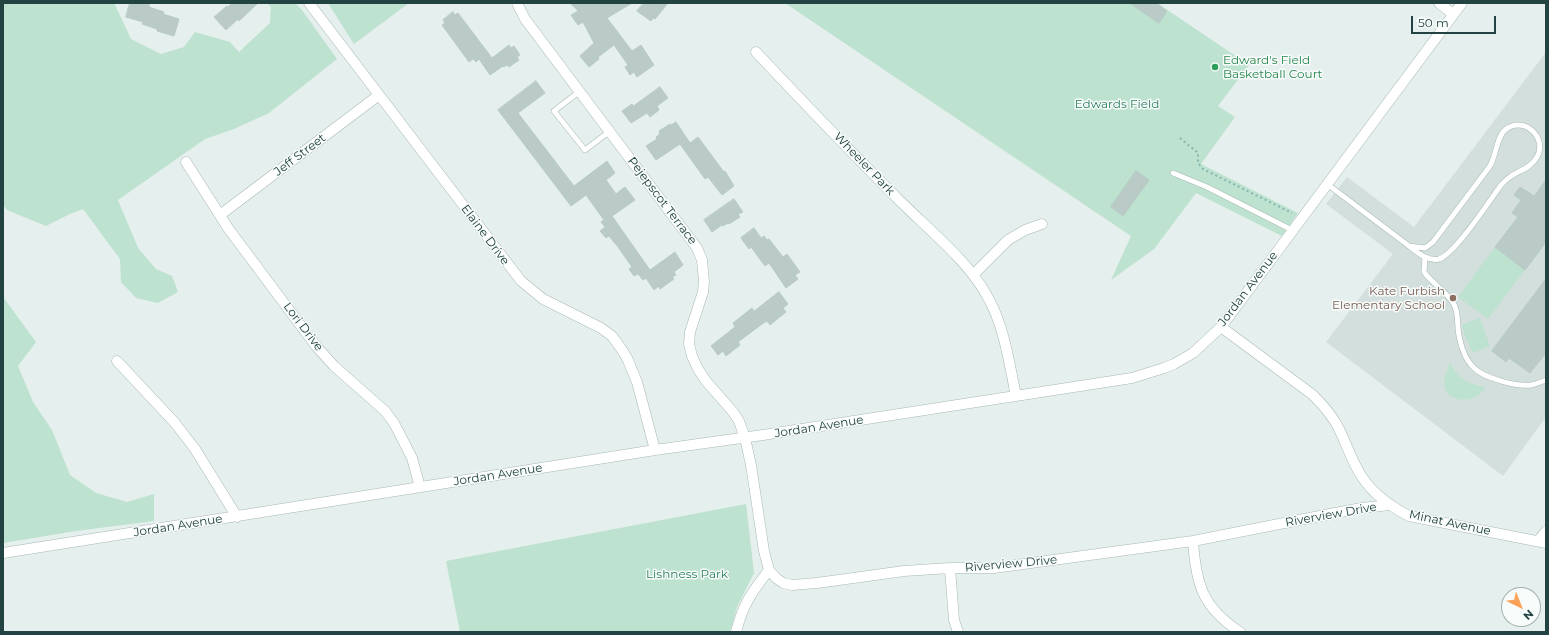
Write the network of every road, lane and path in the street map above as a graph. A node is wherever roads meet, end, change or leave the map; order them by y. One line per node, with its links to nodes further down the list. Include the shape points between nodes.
1 (517, 3): 7 (street, Pejepscot Terrace, via 525,19)
2 (1439, 3): 5 (street)
3 (1462, 3): 5 (street, Jordan Avenue)
4 (310, 4): 8 (street, Elaine Drive)
5 (1453, 14): 13 (street, Jordan Avenue)
6 (756, 52): 20 (street, Wheeler Park)
7 (580, 91): 9 (street, Pejepscot Terrace); 9 (lane, via 554,111 584,150)
8 (379, 95): 15 (street, Jeff Street); 26 (street, Elaine Drive, via 521,281 543,299 612,336 627,358 637,382)
9 (610, 130): 25 (street, Pejepscot Terrace, via 697,248 702,260 704,282 690,332 692,356 698,369 739,421)
10 (1180, 138): 14 (path, via 1198,153 1198,163 1203,169)
11 (186, 162): 15 (street, Lori Drive)
12 (1173, 173): 17 (lane, via 1207,187)
13 (1326, 184): 17 (street, Jordan Avenue); 18 (lane)
14 (1295, 214)
15 (220, 215): 27 (street, Lori Drive, via 320,351 385,411 412,458)
16 (1042, 224): 20 (street, via 1008,240)
17 (1292, 230): 21 (street, Jordan Avenue)
18 (1409, 246): 19 (lane); 19 (lane, via 1425,248 1433,242 1490,166 1496,155 1499,138 1505,130 1521,124 1530,129 1540,144 1538,156 1527,168 1509,177 1501,185 1445,256 1440,259)
19 (1426, 257): 23 (lane, via 1424,272 1452,301 1456,310 1462,349 1474,368 1481,374 1503,381 1530,385)
20 (973, 275): 24 (street, Wheeler Park, via 986,293 997,318)
21 (1221, 327): 24 (street, Jordan Avenue, via 1192,353 1164,368 1132,378); 28 (street, Minat Avenue, via 1323,405 1339,428 1361,476)
22 (117, 361): 29 (street, via 176,423)
23 (1546, 380)
24 (1016, 396): 25 (street, Jordan Avenue)
25 (745, 438): 26 (street, Jordan Avenue); 35 (street, Riverview Drive, via 764,551)
26 (655, 450): 27 (street, Jordan Avenue)
27 (420, 487): 29 (street, Jordan Avenue)
28 (1390, 505): 31 (street, Riverview Drive, via 1336,512); 32 (street, Minat Avenue, via 1409,516)
29 (237, 517): 33 (street, Jordan Avenue)
30 (1546, 531): 32 (street)
31 (1193, 541): 34 (street, Riverview Drive, via 994,568); 38 (street, via 1196,575 1206,599 1224,620)
32 (1542, 542)
33 (3, 553)
34 (950, 568): 35 (street, Riverview Drive, via 792,585 783,583); 37 (street, via 954,620)
35 (770, 570): 36 (street, via 749,597 740,615)
36 (736, 632)
37 (958, 632)
38 (1240, 632)

